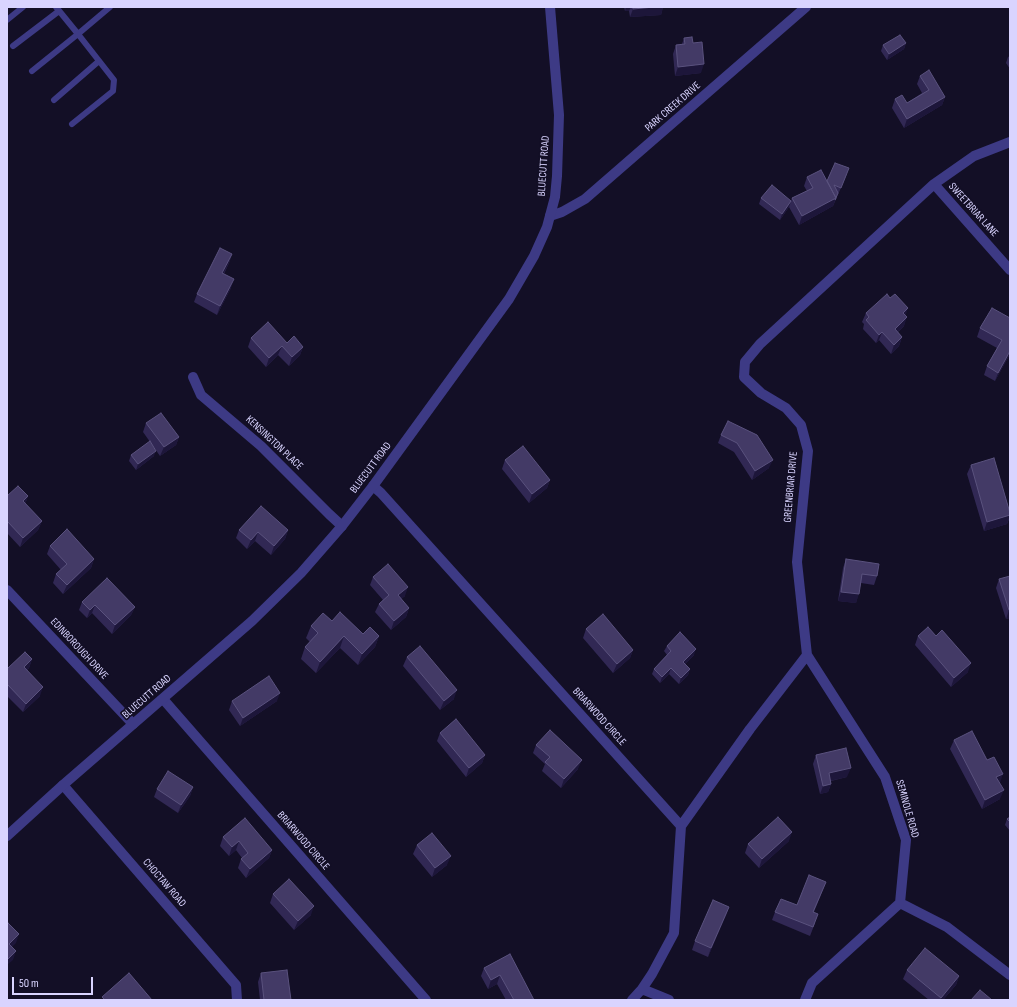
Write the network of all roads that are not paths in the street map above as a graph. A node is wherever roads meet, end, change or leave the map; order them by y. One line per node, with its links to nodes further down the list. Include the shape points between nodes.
1 (23, 7): 6 (lane)
2 (110, 7): 7 (lane)
3 (550, 7): 15 (street, BLUECUTT ROAD, via 559,136 555,197)
4 (806, 7): 15 (street, PARK CREEK DRIVE, via 585,199)
5 (58, 9): 7 (lane); 8 (lane)
6 (7, 20)
7 (78, 34): 9 (lane); 10 (lane)
8 (13, 46)
9 (99, 61): 11 (lane); 12 (lane, via 114,80 113,91)
10 (32, 71)
11 (54, 100)
12 (72, 124)
13 (1010, 142): 14 (street, GREENBRIAR DRIVE, via 974,156)
14 (934, 184): 16 (street, SWEETBRIAR LANE); 21 (street, GREENBRIAR DRIVE, via 760,344 745,362 744,377 761,393 786,408 801,425 808,451 796,562)
15 (550, 216): 18 (street, BLUECUTT ROAD, via 534,256 509,299)
16 (1010, 270)
17 (193, 377): 19 (street, KENSINGTON PLACE, via 201,395 261,446)
18 (373, 486): 19 (street, BLUECUTT ROAD); 25 (street, BRIARWOOD CIRCLE)
19 (342, 526): 22 (street, BLUECUTT ROAD, via 301,573 252,621)
20 (7, 590): 23 (street, EDINBOROUGH DRIVE)
21 (807, 655): 25 (street); 27 (street, SEMINOLE ROAD, via 885,777 906,840)
22 (163, 699): 23 (street, BLUECUTT ROAD); 31 (street, BRIARWOOD CIRCLE)
23 (133, 724): 24 (street, BLUECUTT ROAD)
24 (63, 785): 26 (street, BLUECUTT ROAD); 30 (street, CHOCTAW ROAD, via 236,985)
25 (681, 826): 29 (street, via 674,933)
26 (7, 836)
27 (900, 903): 28 (street, via 947,927); 34 (street, via 812,983)
28 (1010, 975)
29 (642, 989): 32 (street); 33 (street)
30 (237, 1000)
31 (426, 1000)
32 (632, 1000)
33 (669, 1000)
34 (805, 1000)

